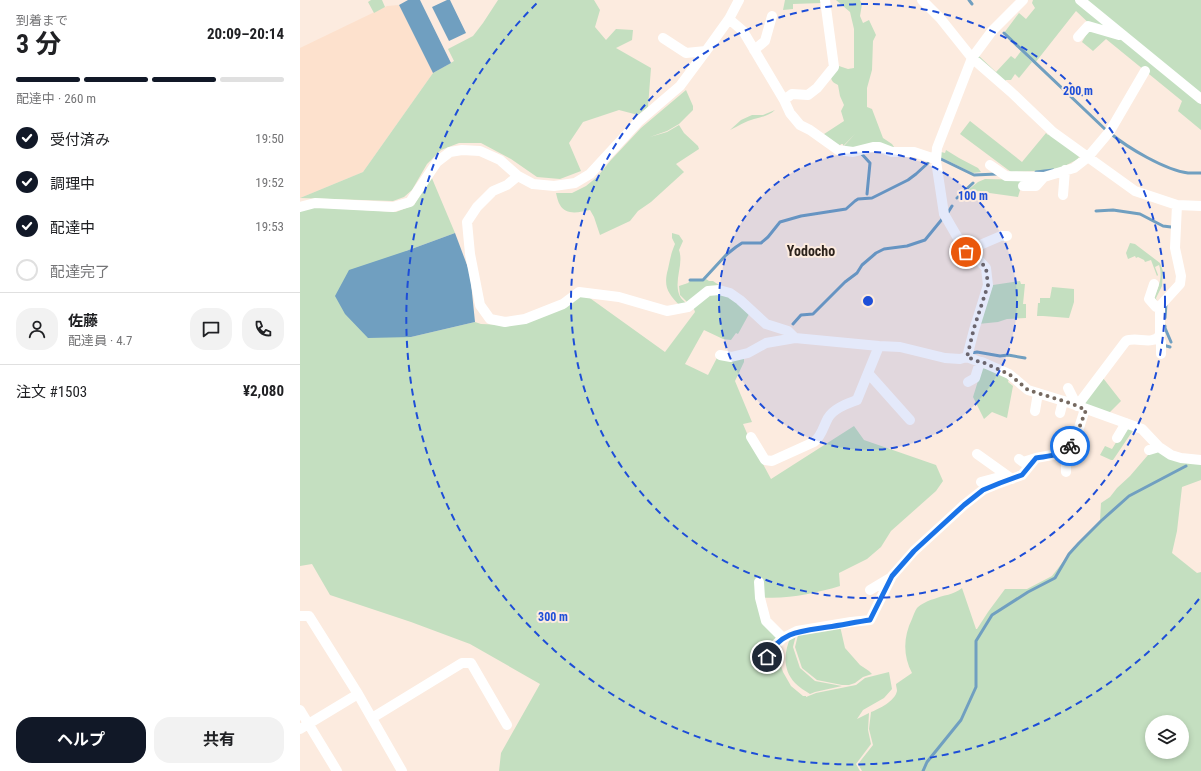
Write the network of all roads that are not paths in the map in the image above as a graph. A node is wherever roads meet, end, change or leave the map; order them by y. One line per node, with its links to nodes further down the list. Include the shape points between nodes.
1 (739, 0): 7 (street)
2 (825, 0): 16 (street, via 824,28 834,67 826,71 817,88 808,95 792,94)
3 (922, 0): 13 (street)
4 (1023, 0): 13 (street, via 992,31)
5 (1080, 0): 9 (street)
6 (772, 16): 11 (street, via 765,41)
7 (729, 19): 11 (street, via 740,27); 12 (street)
8 (1078, 37): 9 (street, via 1088,26)
9 (1125, 37): 15 (street)
10 (663, 38): 12 (street, via 686,53)
11 (754, 50): 16 (street)
12 (706, 51): 21 (street, via 680,86 638,122 590,174 575,183 554,186 533,184)
13 (972, 58): 17 (street, via 1053,132); 18 (street, via 937,148)
14 (1145, 71): 17 (street, via 1110,131)
15 (1201, 99)
16 (784, 100): 18 (street, via 800,125 838,150 853,152 879,147 892,152 914,152)
17 (1088, 157): 20 (street, via 1074,168); 25 (street, via 1136,191)
18 (936, 159): 29 (street, via 944,214)
19 (990, 165): 22 (street, via 1006,176)
20 (1066, 170): 22 (street); 24 (street)
21 (518, 176): 27 (street, via 500,160 480,151 462,150 450,152 437,162 410,202 393,207 316,204); 32 (street, via 507,185 492,191 467,222 480,305 490,319 505,322 525,319 563,304 579,292 619,297 667,311 688,307 708,291 719,290 730,293 740,300 766,324 788,331)
22 (1044, 177): 23 (street, via 1036,186)
23 (1022, 186)
24 (1063, 195)
25 (1177, 205): 26 (street); 31 (street, via 1175,248 1181,276 1180,284)
26 (1201, 206)
27 (300, 207)
28 (1007, 236): 29 (street, via 1001,236)
29 (966, 251): 37 (street, via 986,268 988,285)
30 (1154, 284): 31 (street, via 1150,298 1156,307)
31 (1160, 306): 33 (street)
32 (795, 338): 34 (street); 36 (street, via 766,343 748,353 730,357)
33 (1158, 338): 35 (street, via 1161,342); 44 (street, via 1152,341 1126,341)
34 (879, 346): 37 (street, via 900,347 945,358); 39 (street)
35 (1161, 354)
36 (720, 355)
37 (967, 357): 38 (street)
38 (980, 362): 40 (street, via 976,378); 42 (street, via 1009,374 1028,390)
39 (868, 373): 47 (street); 49 (street, via 857,400 840,407 829,416 819,438 814,442 772,461 765,460)
40 (968, 382)
41 (1068, 388): 44 (street)
42 (1038, 393): 43 (street); 45 (street)
43 (1063, 401): 44 (street); 46 (street)
44 (1081, 408): 48 (street); 53 (street, via 1078,431)
45 (1035, 411)
46 (1060, 413)
47 (910, 420)
48 (1126, 423): 50 (street); 55 (street, via 1142,429 1154,449 1181,458)
49 (751, 437)
50 (1117, 438)
51 (978, 454): 57 (street)
52 (1036, 458): 53 (street); 54 (street, via 1023,462); 57 (street, via 1022,475)
53 (1062, 458): 56 (street, via 1066,464)
54 (1019, 459)
55 (1201, 460)
56 (1066, 472)
57 (1012, 478): 58 (street, via 996,478); 59 (street, via 983,490)
58 (981, 482)
59 (966, 504): 60 (street, via 958,505); 61 (street, via 914,551)
60 (945, 518)
61 (892, 576): 63 (street); 65 (street, via 870,620 797,631)
62 (759, 582): 65 (street, via 766,621)
63 (870, 590)
64 (300, 616): 67 (street, via 309,616)
65 (784, 638): 66 (street, via 772,648)
66 (767, 657)
67 (358, 694): 69 (street); 71 (street)
68 (300, 710): 71 (street)
69 (372, 718): 70 (street, via 462,663 471,663); 73 (street)
70 (507, 725)
71 (304, 726): 72 (street)
72 (337, 771)
73 (402, 771)

